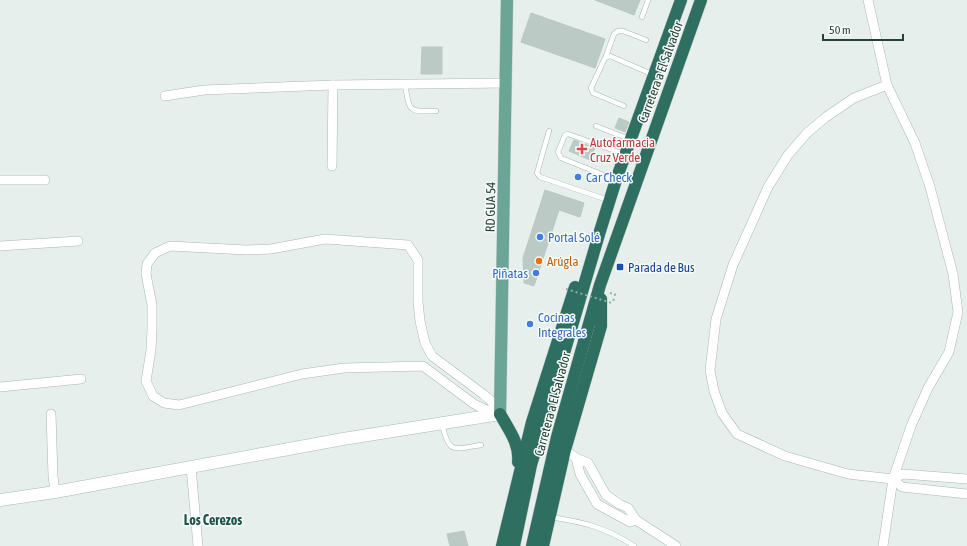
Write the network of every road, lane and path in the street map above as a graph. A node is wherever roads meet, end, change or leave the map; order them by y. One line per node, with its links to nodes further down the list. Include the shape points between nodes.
1 (507, 0): 10 (main road, RD GUA 54)
2 (648, 0): 6 (lane)
3 (681, 0): 9 (highway, Carretera a El Salvador)
4 (701, 0): 29 (highway, Carretera a El Salvador)
5 (868, 0): 13 (street)
6 (642, 17)
7 (646, 40): 8 (lane, via 618,31 614,34)
8 (606, 56): 9 (lane); 15 (lane, via 591,88 596,95)
9 (654, 75): 19 (highway, Carretera a El Salvador)
10 (506, 83): 12 (street); 37 (main road, RD GUA 54)
11 (333, 85): 12 (street); 14 (street, via 204,90); 21 (street)
12 (405, 85): 16 (lane, via 412,110)
13 (887, 85): 43 (street, via 915,144 930,187 953,274 958,312 949,352 928,388 911,426); 43 (street, via 854,98 826,116 788,156 768,187 733,265 716,319 710,370 722,413 737,434 785,456 848,474)
14 (165, 96)
15 (624, 106)
16 (436, 111)
17 (596, 126): 19 (lane)
18 (549, 131): 25 (lane, via 537,173 540,177)
19 (631, 140): 20 (highway, Carretera a El Salvador)
20 (626, 155): 24 (highway, Carretera a El Salvador); 24 (lane, via 568,134 558,152 561,158)
21 (332, 166)
22 (0, 180): 23 (street)
23 (45, 180)
24 (616, 180): 25 (highway, Carretera a El Salvador)
25 (610, 201): 26 (highway, Carretera a El Salvador)
26 (600, 231): 38 (highway, via 586,254); 52 (highway, Carretera a El Salvador, via 531,465)
27 (78, 241): 28 (street)
28 (0, 246)
29 (600, 285): 41 (highway, via 601,326); 53 (highway, Carretera a El Salvador, via 557,437)
30 (566, 289): 31 (path, bridge, via 612,304)
31 (615, 294)
32 (432, 356): 33 (street); 33 (street, via 425,343 420,321 418,260 408,245 325,239 271,249 170,246 155,253 147,264 152,329 146,381 153,396 164,403 179,405 302,374 344,368); 37 (street, via 482,394)
33 (423, 366): 37 (street, via 474,404)
34 (81, 379): 35 (street)
35 (0, 387)
36 (51, 414): 46 (street)
37 (500, 414): 38 (highway, via 520,431 525,430); 39 (street); 45 (highway, via 518,449)
38 (532, 422): 45 (highway)
39 (442, 423): 40 (lane, via 446,442 450,447 456,449); 42 (street)
40 (482, 445)
41 (565, 450): 49 (highway); 56 (street, via 576,458 580,474 597,504 630,522 636,520)
42 (191, 468): 46 (street); 50 (street)
43 (893, 479): 44 (street, via 903,474); 47 (street, via 902,487); 57 (street)
44 (967, 479)
45 (516, 481): 51 (highway)
46 (55, 492): 48 (street)
47 (967, 494)
48 (0, 500)
49 (548, 517): 54 (highway); 55 (lane, via 602,528)
50 (198, 546)
51 (502, 546)
52 (514, 546)
53 (532, 546)
54 (543, 546)
55 (634, 546)
56 (676, 546)
57 (883, 546)

